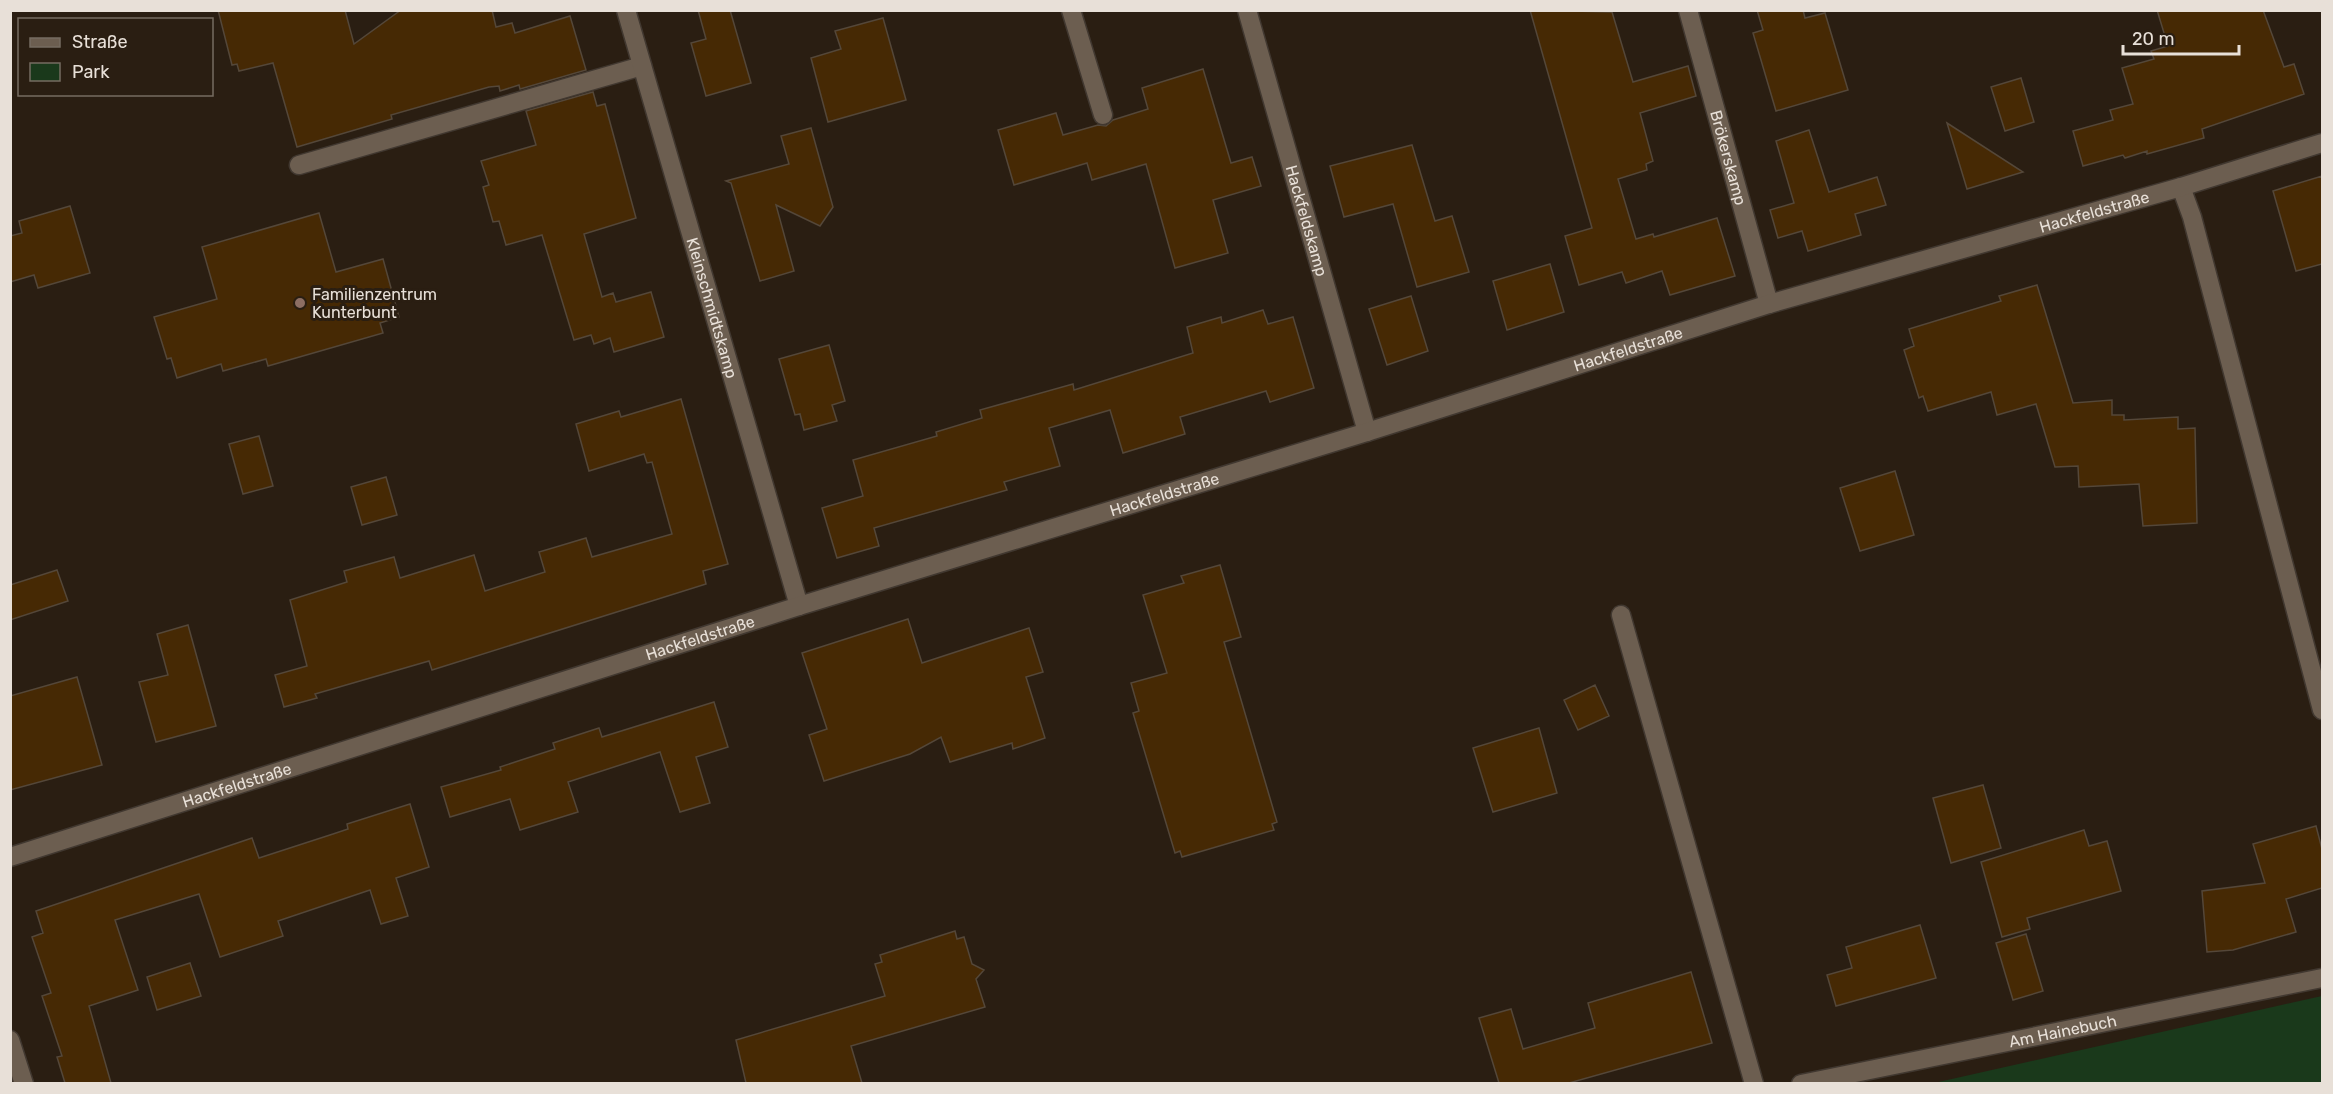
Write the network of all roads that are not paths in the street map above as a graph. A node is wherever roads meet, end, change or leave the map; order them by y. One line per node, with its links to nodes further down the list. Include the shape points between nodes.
1 (626, 10): 5 (street, Kleinschmidtskamp)
2 (1071, 10): 6 (street)
3 (1247, 10): 11 (street, Hackfeldskamp)
4 (1688, 10): 10 (street, Brökerskamp)
5 (642, 66): 8 (street); 12 (street, Kleinschmidtskamp)
6 (1103, 115)
7 (2322, 143): 9 (street, Hackfeldstraße)
8 (299, 165)
9 (2181, 187): 10 (street, Hackfeldstraße); 14 (street)
10 (1769, 304): 11 (street, Hackfeldstraße)
11 (1367, 432): 12 (street, Hackfeldstraße)
12 (799, 606): 15 (street, Hackfeldstraße)
13 (1621, 615): 19 (street)
14 (2322, 710)
15 (10, 857)
16 (2322, 978): 20 (street, Am Hainebuch)
17 (10, 1040): 18 (street)
18 (24, 1083)
19 (1754, 1083)
20 (1801, 1083)

